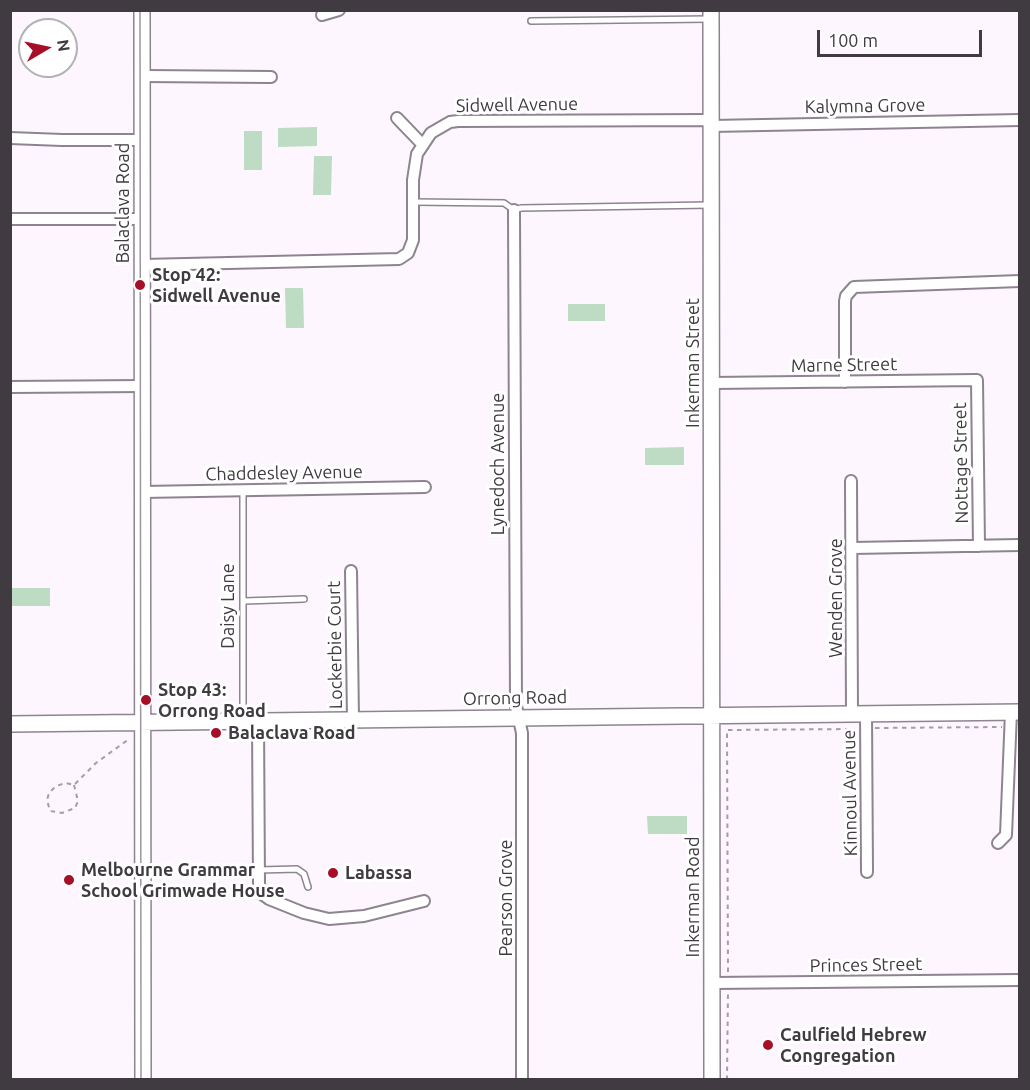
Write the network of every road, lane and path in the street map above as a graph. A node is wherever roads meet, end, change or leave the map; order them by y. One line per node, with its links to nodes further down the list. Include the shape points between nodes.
1 (142, 10): 6 (street, Balaclava Road)
2 (339, 10): 3 (street)
3 (322, 15)
4 (711, 15): 5 (lane); 10 (street, Inkerman Street)
5 (531, 21)
6 (143, 76): 7 (street); 12 (street, Balaclava Road)
7 (271, 77)
8 (397, 118): 13 (street)
9 (1020, 120): 10 (street, Kalymna Grove)
10 (712, 123): 13 (street, Sidwell Avenue, via 459,121 436,129); 15 (street, Inkerman Street)
11 (10, 138): 12 (street)
12 (143, 140): 18 (street, Balaclava Road)
13 (422, 144): 14 (street, via 413,171)
14 (413, 202): 16 (lane, via 504,203); 19 (street, via 412,245 399,259)
15 (712, 205): 16 (lane); 22 (street, Inkerman Street)
16 (514, 210): 39 (street, Lynedoch Avenue)
17 (10, 219): 18 (street)
18 (143, 219): 19 (street, Balaclava Road)
19 (143, 265): 24 (street, Balaclava Road)
20 (1020, 281): 23 (street, via 854,287 845,302)
21 (976, 380): 23 (street, Marne Street); 30 (street, Nottage Street)
22 (712, 382): 23 (street, Marne Street); 38 (street, Inkerman Street)
23 (845, 382)
24 (143, 386): 25 (street); 29 (street, Balaclava Road)
25 (10, 387)
26 (851, 482): 32 (street, Wenden Grove)
27 (425, 487): 28 (street, Chaddesley Avenue)
28 (243, 490): 29 (street, Chaddesley Avenue); 35 (lane, Daisy Lane)
29 (143, 492): 42 (street, Balaclava Road)
30 (979, 546): 31 (street); 32 (street)
31 (1020, 546)
32 (852, 548): 37 (street, Wenden Grove)
33 (351, 571): 40 (street, Lockerbie Court)
34 (304, 599): 35 (lane)
35 (244, 600): 41 (lane, Daisy Lane)
36 (1015, 712): 37 (street, Orrong Road); 47 (street, via 1006,835)
37 (859, 713): 38 (street, Orrong Road); 49 (street, Kinnoul Avenue)
38 (713, 715): 39 (street, Orrong Road); 53 (street, Inkerman Road)
39 (519, 717): 40 (street, Orrong Road); 55 (street, Pearson Grove)
40 (353, 719): 41 (street, Orrong Road)
41 (251, 721): 42 (street, Orrong Road); 48 (street)
42 (143, 722): 43 (street, Orrong Road); 54 (street, Balaclava Road)
43 (10, 724)
44 (727, 730): 53 (path)
45 (129, 739): 46 (path)
46 (74, 785): 46 (path, via 56,786 49,793 46,800 50,811 62,813 75,808 78,801)
47 (998, 843)
48 (258, 870): 50 (lane, via 297,869 304,874); 51 (street, via 260,890 265,897 322,918 364,916)
49 (867, 872)
50 (308, 887)
51 (424, 901)
52 (1020, 980): 53 (street, Princes Street)
53 (720, 983): 56 (street, Inkerman Road); 57 (path)
54 (143, 1080)
55 (522, 1080)
56 (712, 1080)
57 (728, 1080)

